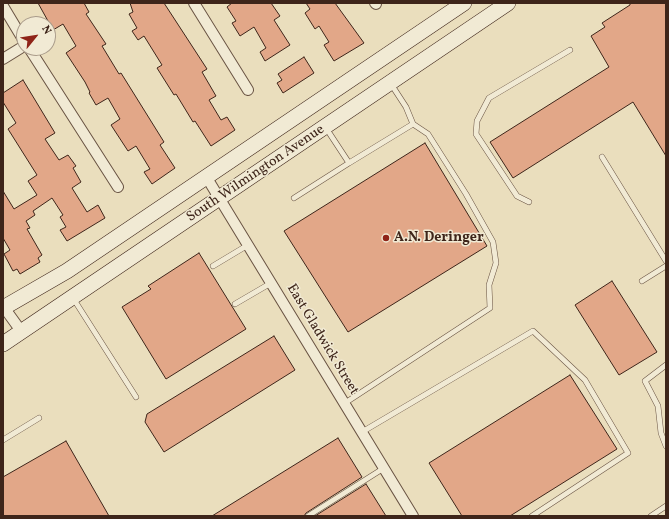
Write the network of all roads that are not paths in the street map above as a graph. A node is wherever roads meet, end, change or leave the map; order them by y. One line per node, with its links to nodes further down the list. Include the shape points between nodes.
1 (194, 3): 11 (street)
2 (464, 3): 16 (main road, South Wilmington Avenue)
3 (508, 3): 10 (main road, South Wilmington Avenue)
4 (3, 6): 5 (street)
5 (16, 28)
6 (570, 50): 20 (lane, via 490,98 478,121 476,134 516,196)
7 (16, 51): 9 (street)
8 (34, 56): 17 (street)
9 (3, 59)
10 (390, 84): 12 (lane, via 406,107); 13 (main road, South Wilmington Avenue)
11 (248, 90)
12 (413, 124): 15 (lane); 34 (lane, via 428,134 494,242 496,263 489,285 490,308)
13 (325, 128): 15 (lane); 19 (main road, South Wilmington Avenue)
14 (602, 156): 22 (lane)
15 (349, 164): 18 (lane)
16 (207, 178): 19 (street, East Gladwick Street); 29 (main road, South Wilmington Avenue, via 67,272)
17 (118, 187)
18 (294, 198)
19 (220, 199): 21 (street, East Gladwick Street); 27 (main road, South Wilmington Avenue)
20 (529, 202)
21 (248, 245): 23 (lane); 26 (street, East Gladwick Street)
22 (666, 261)
23 (213, 266)
24 (666, 266): 25 (lane)
25 (642, 281)
26 (271, 283): 28 (lane); 34 (street, East Gladwick Street)
27 (72, 297): 30 (main road, South Wilmington Avenue); 33 (lane)
28 (236, 304)
29 (3, 307): 30 (street)
30 (21, 331): 31 (main road, South Wilmington Avenue)
31 (3, 344)
32 (666, 365): 38 (lane, via 645,381 658,406 661,433)
33 (136, 397)
34 (345, 403): 36 (street, East Gladwick Street)
35 (39, 418): 37 (lane)
36 (362, 432): 39 (street, East Gladwick Street); 43 (lane, via 533,331 585,380 628,453)
37 (3, 440)
38 (666, 446)
39 (384, 468): 41 (lane); 42 (street, East Gladwick Street)
40 (666, 506): 44 (lane)
41 (308, 516)
42 (413, 516)
43 (532, 516)
44 (651, 516)

